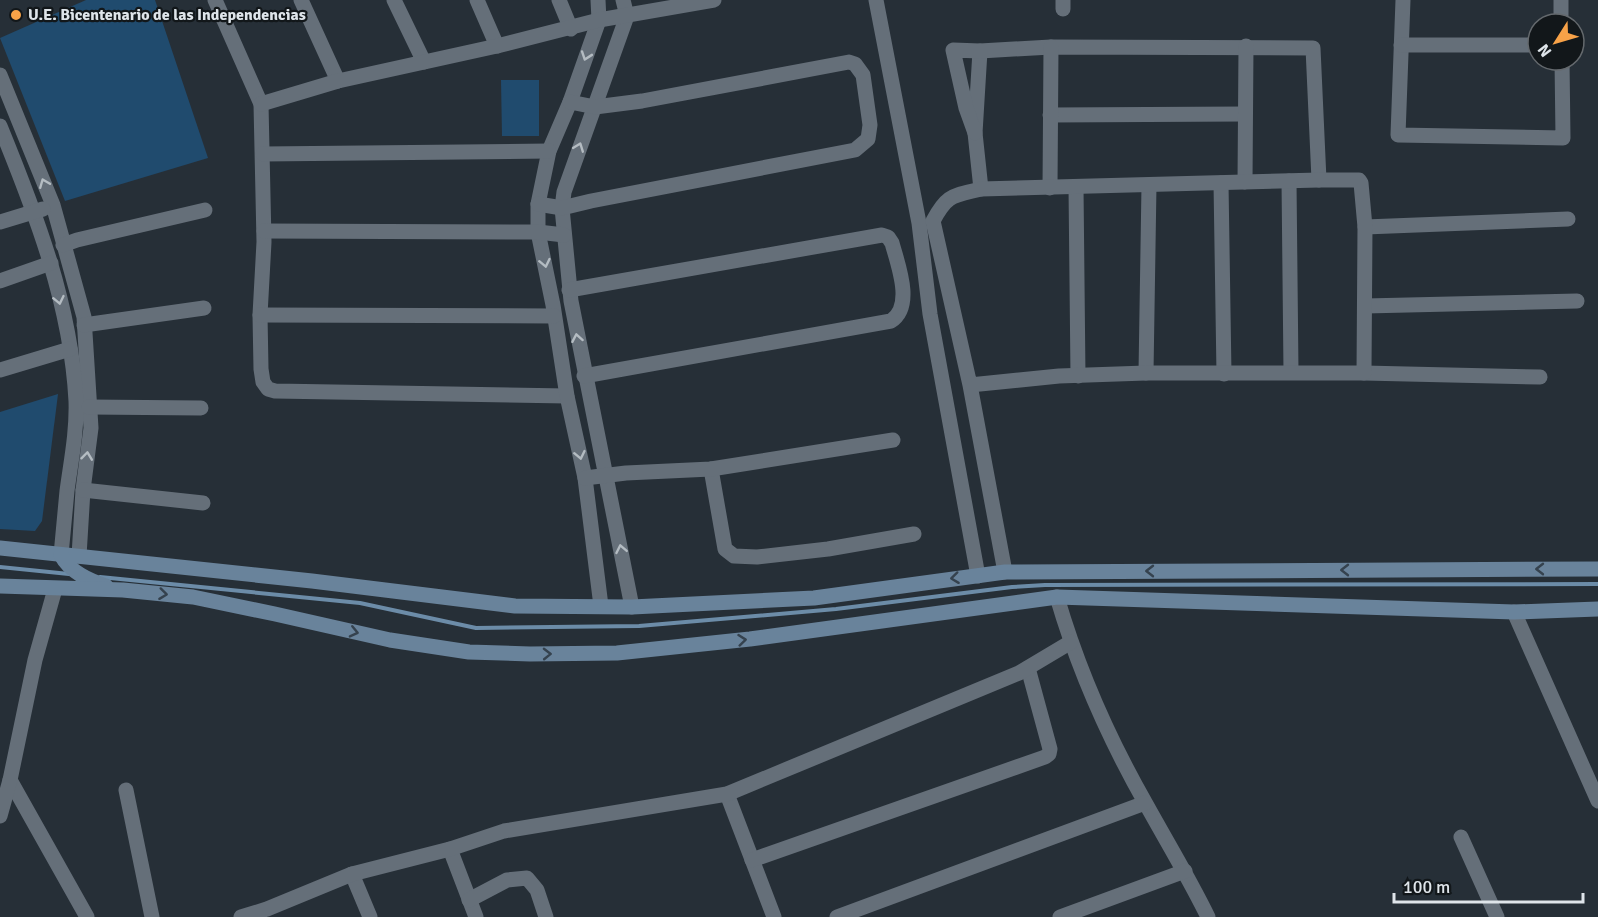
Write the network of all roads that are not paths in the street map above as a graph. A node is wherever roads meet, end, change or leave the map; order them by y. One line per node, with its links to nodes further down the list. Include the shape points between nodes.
1 (215, 0): 24 (street)
2 (301, 0): 22 (street)
3 (394, 0): 19 (street)
4 (477, 0): 15 (street)
5 (559, 0): 12 (street)
6 (598, 0): 11 (street)
7 (714, 0): 10 (street)
8 (876, 0): 87 (street, via 919,223 930,314)
9 (1403, 0): 13 (street)
10 (625, 8): 11 (street); 25 (street)
11 (599, 20): 12 (street); 23 (street, one-way to 23)
12 (571, 28): 15 (street)
13 (1401, 45): 14 (street); 20 (street, via 1398,135 1563,138)
14 (1526, 45)
15 (497, 46): 19 (street)
16 (1246, 46): 17 (street); 26 (street); 33 (street, via 1313,48)
17 (1051, 47): 18 (street); 27 (street)
18 (980, 51): 29 (street); 29 (street, via 948,49)
19 (424, 62): 22 (street)
20 (1562, 72)
21 (0, 75): 42 (street, one-way to 21)
22 (338, 81): 24 (street)
23 (570, 102): 25 (street); 30 (street)
24 (261, 104): 31 (street)
25 (595, 107): 43 (street, one-way to 25, via 564,192); 43 (street, via 849,62 863,75 870,133 855,150)
26 (1245, 114): 27 (street); 35 (street)
27 (1050, 115): 39 (street)
28 (0, 126): 32 (street)
29 (975, 133): 40 (street)
30 (549, 151): 31 (street); 41 (street)
31 (263, 154): 49 (street)
32 (7, 163): 45 (street)
33 (1319, 180): 34 (street); 48 (street, via 1360,181)
34 (1289, 181): 35 (street); 64 (street)
35 (1245, 182): 36 (street)
36 (1221, 183): 37 (street); 67 (street)
37 (1149, 185): 38 (street); 65 (street)
38 (1076, 187): 39 (street); 69 (street)
39 (1050, 188): 40 (street)
40 (981, 189): 71 (street, via 951,197 933,221)
41 (538, 204): 43 (street); 50 (street)
42 (53, 205): 45 (street); 52 (street)
43 (562, 208): 51 (street)
44 (205, 210): 52 (street)
45 (34, 212): 47 (street); 53 (street)
46 (1568, 219): 48 (street)
47 (0, 222)
48 (1365, 227): 57 (street)
49 (264, 231): 50 (street); 60 (street)
50 (538, 232): 51 (street); 59 (street, one-way to 59)
51 (564, 235): 55 (street)
52 (63, 245): 61 (street)
53 (51, 263): 54 (street); 62 (street, one-way to 62)
54 (0, 281)
55 (570, 296): 59 (street); 68 (street, one-way to 55); 68 (street, via 882,235 892,243 903,292 904,304 891,321)
56 (1577, 300): 57 (street)
57 (1365, 306): 66 (street)
58 (204, 308): 61 (street)
59 (554, 310): 60 (street); 72 (street)
60 (260, 315): 72 (street, via 263,382 275,391)
61 (84, 325): 73 (street)
62 (70, 349): 63 (street); 83 (street, via 76,401 75,442)
63 (0, 370)
64 (1292, 372): 66 (street); 67 (street)
65 (1146, 373): 67 (street); 69 (street)
66 (1364, 373): 70 (street)
67 (1224, 374)
68 (584, 376): 77 (street)
69 (1078, 376): 71 (street)
70 (1540, 377)
71 (970, 385): 86 (street)
72 (567, 396): 78 (street, one-way to 78)
73 (89, 407): 74 (street); 79 (street, one-way to 73, via 91,428)
74 (201, 408)
75 (893, 440): 76 (street)
76 (711, 469): 77 (street); 81 (street, via 724,549 734,556 828,549)
77 (607, 475): 78 (street); 93 (street, one-way to 77)
78 (585, 478): 92 (street)
79 (83, 490): 80 (street); 84 (street)
80 (203, 503)
81 (914, 534)
82 (0, 548): 83 (street)
83 (61, 555): 84 (street); 90 (street, via 80,575)
84 (79, 556): 92 (street, via 515,606)
85 (1598, 568): 86 (street, one-way to 86)
86 (1005, 572): 87 (street)
87 (978, 576): 93 (street, one-way to 93, via 814,598)
88 (0, 586): 89 (street)
89 (55, 589): 90 (street); 98 (street, via 35,660)
90 (123, 590): 91 (street, one-way to 91, via 193,597 427,646 530,654 617,653 750,639)
91 (1057, 597): 95 (street); 96 (street)
92 (601, 606): 93 (street)
93 (633, 607)
94 (1598, 609): 95 (street)
95 (1514, 612): 101 (street)
96 (1071, 642): 97 (street); 102 (street)
97 (1028, 668): 100 (street); 106 (street, via 1050,749 1045,757)
98 (10, 780): 103 (street); 110 (street)
99 (126, 790): 111 (street)
100 (727, 794): 105 (street, via 504,831); 106 (street)
101 (1598, 801)
102 (1145, 803): 107 (street); 117 (street)
103 (0, 816)
104 (1461, 837): 120 (street)
105 (450, 849): 108 (street); 109 (street)
106 (752, 860): 116 (street)
107 (1185, 871): 118 (street); 119 (street)
108 (352, 874): 112 (street); 113 (street)
109 (469, 900): 114 (street); 115 (street, via 507,880 527,878 537,890)
110 (87, 917)
111 (152, 917)
112 (242, 917)
113 (370, 917)
114 (476, 917)
115 (546, 917)
116 (774, 917)
117 (837, 917)
118 (1060, 917)
119 (1208, 917)
120 (1497, 917)

